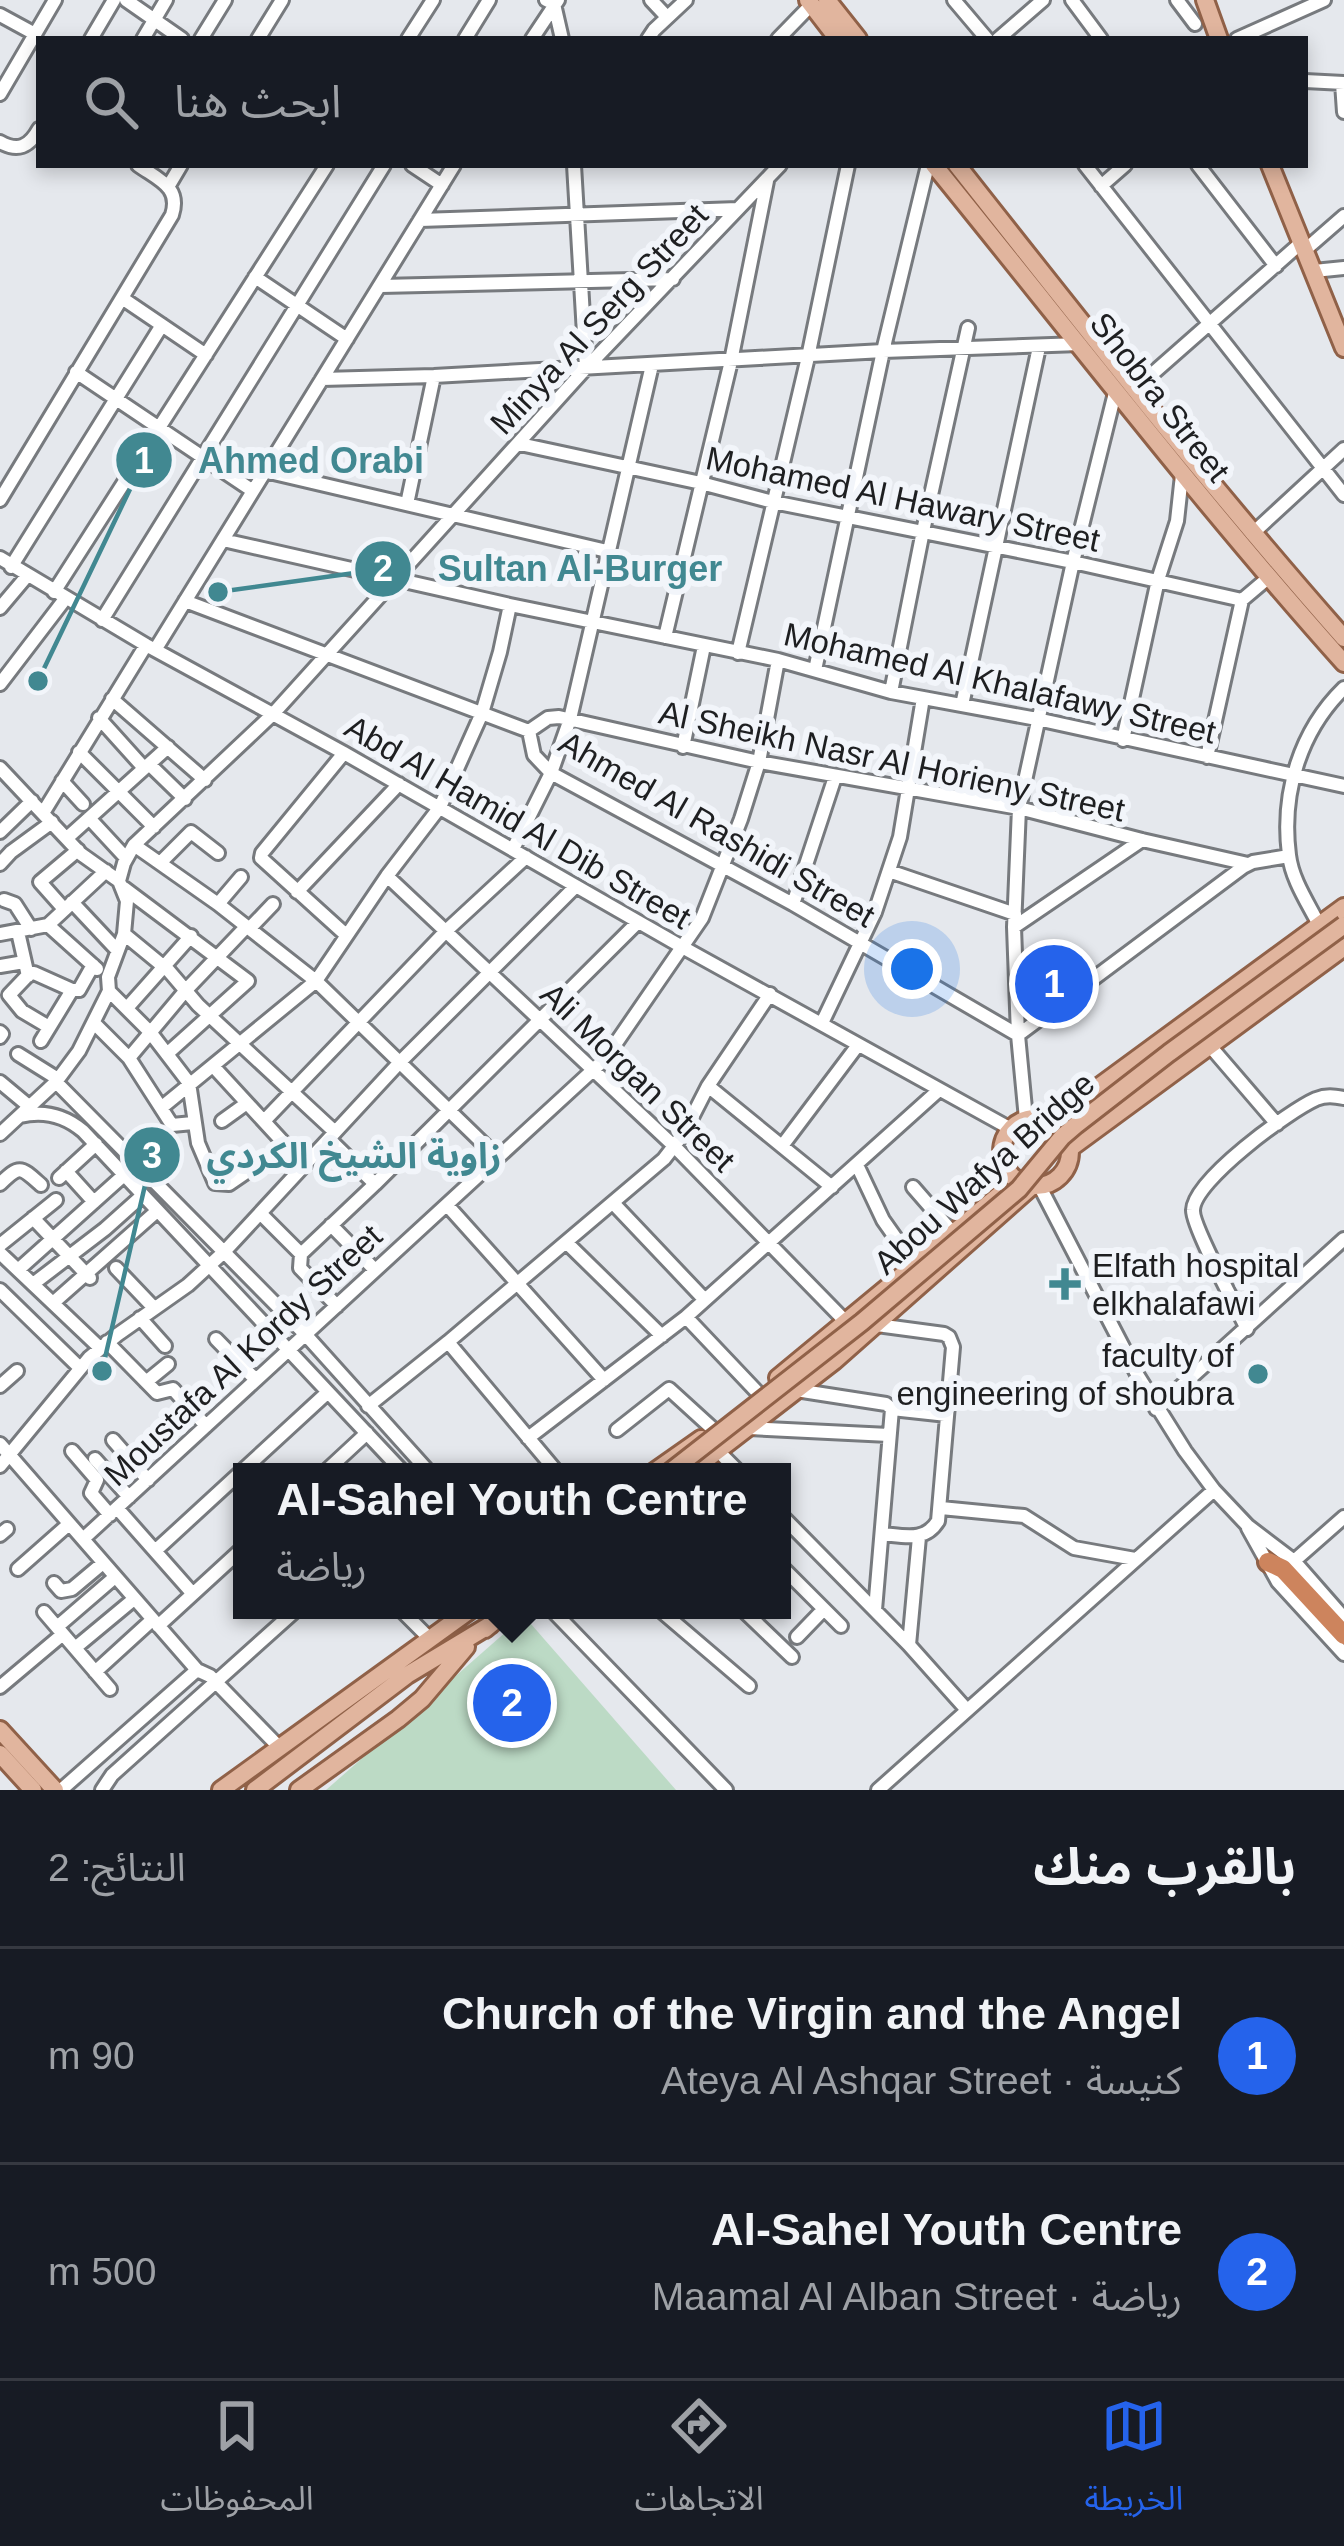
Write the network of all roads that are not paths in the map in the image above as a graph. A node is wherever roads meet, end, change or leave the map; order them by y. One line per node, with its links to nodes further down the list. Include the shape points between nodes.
1 (55, 0): 23 (street)
2 (114, 0): 24 (street)
3 (126, 0): 21 (street)
4 (166, 0): 21 (street)
5 (225, 0): 27 (street)
6 (282, 0): 28 (street)
7 (433, 0): 29 (street)
8 (489, 0): 30 (street)
9 (651, 0): 20 (street)
10 (686, 0): 20 (street)
11 (954, 0): 37 (street)
12 (1043, 0): 38 (street)
13 (1072, 0): 39 (street)
14 (1177, 0): 22 (street)
15 (1205, 0): 40 (main road)
16 (1324, 0): 41 (street)
17 (552, 1): 31 (street); 32 (street)
18 (816, 2): 34 (street); 35 (main road); 36 (main road)
19 (0, 15): 23 (street)
20 (667, 17): 33 (street)
21 (154, 20): 25 (street); 26 (street)
22 (1196, 23)
23 (34, 34): 44 (street)
24 (94, 36)
25 (145, 36)
26 (178, 36)
27 (203, 36)
28 (260, 36)
29 (410, 36)
30 (466, 36)
31 (534, 36)
32 (561, 36)
33 (651, 36)
34 (781, 36)
35 (836, 36)
36 (855, 36)
37 (984, 36)
38 (1001, 36)
39 (1099, 36)
40 (1219, 36)
41 (1244, 36)
42 (1308, 81): 43 (street)
43 (1343, 83): 45 (street)
44 (2, 86)
45 (1344, 112)
46 (36, 135): 47 (street, via 19,148)
47 (0, 142)
48 (142, 168): 67 (street)
49 (179, 168): 67 (street)
50 (325, 168): 76 (street)
51 (382, 168): 81 (street)
52 (416, 168): 65 (street)
53 (452, 168): 65 (street)
54 (574, 168): 69 (street)
55 (777, 168): 64 (street, Minya Al Serg Street)
56 (847, 168): 92 (street)
57 (930, 168): 90 (street)
58 (933, 168): 86 (main road, Shobra Street)
59 (959, 168): 99 (main road, Shobra Street)
60 (1087, 168): 66 (street)
61 (1122, 168): 66 (street)
62 (1200, 168): 73 (street)
63 (1271, 168): 72 (main road)
64 (768, 177): 68 (street, Minya Al Serg Street); 93 (street)
65 (442, 185): 71 (street)
66 (1101, 186): 83 (street)
67 (168, 187): 80 (street, via 177,200 172,215)
68 (738, 209): 69 (street); 77 (street, Minya Al Serg Street)
69 (577, 214): 71 (street); 78 (street)
70 (1344, 215): 72 (street)
71 (420, 220): 79 (street)
72 (1303, 246): 73 (street); 75 (main road)
73 (1276, 266): 83 (street)
74 (1344, 268): 75 (street)
75 (1314, 272): 88 (main road)
76 (255, 277): 81 (street); 91 (street)
77 (673, 279): 78 (street); 95 (street, Minya Al Serg Street)
78 (581, 281): 79 (street); 95 (street)
79 (381, 286): 85 (street)
80 (122, 298): 82 (street); 96 (street)
81 (297, 305): 85 (street); 105 (street)
82 (163, 325): 91 (street); 101 (street)
83 (1209, 326): 99 (street); 107 (street)
84 (968, 328): 89 (street)
85 (347, 339): 98 (street)
86 (1080, 344): 87 (street); 100 (main road, Shobra Street)
87 (1039, 347): 89 (street); 121 (street)
88 (1344, 348)
89 (963, 349): 90 (street); 118 (street)
90 (884, 351): 92 (street); 117 (street)
91 (206, 355): 102 (street)
92 (808, 357): 93 (street); 114 (street)
93 (731, 361): 94 (street); 110 (street)
94 (652, 365): 95 (street); 106 (street)
95 (586, 368): 97 (street); 103 (street, Minya Al Serg Street)
96 (76, 372): 101 (street); 113 (street)
97 (434, 376): 98 (street); 115 (street)
98 (322, 379): 108 (street)
99 (1134, 390): 119 (main road, Shobra Street)
100 (1115, 393): 109 (main road, Shobra Street); 123 (street)
101 (116, 399): 102 (street); 124 (street)
102 (159, 428): 105 (street); 129 (street)
103 (520, 444): 106 (street, Mohamed Al Hawary Street); 116 (street, Minya Al Serg Street)
104 (1344, 449): 107 (street)
105 (203, 457): 111 (street); 134 (street)
106 (628, 468): 110 (street, Mohamed Al Hawary Street); 122 (street)
107 (1322, 469): 112 (street); 119 (street)
108 (266, 471): 111 (street); 115 (street)
109 (1181, 475): 127 (main road, Shobra Street); 128 (street)
110 (701, 483): 114 (street, Mohamed Al Hawary Street); 136 (street)
111 (253, 491): 120 (street)
112 (1344, 495)
113 (0, 500)
114 (773, 502): 117 (street, Mohamed Al Hawary Street); 140 (street)
115 (406, 504): 116 (street)
116 (455, 516): 122 (street); 126 (street, Minya Al Serg Street)
117 (849, 516): 118 (street, Mohamed Al Hawary Street); 144 (street)
118 (923, 532): 121 (street, Mohamed Al Hawary Street); 147 (street)
119 (1252, 534): 137 (main road, Shobra Street)
120 (223, 540): 126 (street, Mohamed Al Khalafawy Street); 131 (street)
121 (998, 546): 123 (street, Mohamed Al Hawary Street); 150 (street)
122 (607, 551): 135 (street)
123 (1073, 562): 128 (street, Mohamed Al Hawary Street); 155 (street)
124 (6, 563): 125 (street, Abd Al Hamid Al Dib Street)
125 (26, 576): 129 (street, Abd Al Hamid Al Dib Street); 133 (street)
126 (397, 578): 132 (street, Mohamed Al Khalafawy Street); 141 (street, Minya Al Serg Street)
127 (1268, 578): 130 (street); 143 (main road, Shobra Street)
128 (1158, 580): 130 (street, Mohamed Al Hawary Street); 157 (street)
129 (60, 596): 134 (street, Abd Al Hamid Al Dib Street); 145 (street)
130 (1242, 600): 162 (street)
131 (185, 601): 139 (street); 141 (street)
132 (509, 605): 135 (street, Mohamed Al Khalafawy Street); 151 (street)
133 (0, 608)
134 (102, 620): 139 (street, Abd Al Hamid Al Dib Street)
135 (591, 620): 136 (street, Mohamed Al Khalafawy Street); 154 (street)
136 (665, 637): 138 (street, Mohamed Al Khalafawy Street)
137 (1344, 638)
138 (704, 646): 140 (street, Mohamed Al Khalafawy Street); 159 (street)
139 (151, 648): 149 (street); 152 (street, Abd Al Hamid Al Dib Street)
140 (738, 653): 142 (street, Mohamed Al Khalafawy Street)
141 (326, 655): 151 (street); 152 (street, Minya Al Serg Street)
142 (778, 660): 144 (street, Mohamed Al Khalafawy Street); 163 (street, Moustafa Al Kordy Street)
143 (1344, 663)
144 (815, 670): 147 (street, Mohamed Al Khalafawy Street)
145 (0, 684)
146 (1344, 688): 167 (street, via 1312,728)
147 (891, 692): 148 (street, Mohamed Al Khalafawy Street)
148 (923, 698): 150 (street, Mohamed Al Khalafawy Street); 173 (street)
149 (112, 699): 153 (street); 158 (street)
150 (962, 705): 155 (street, Mohamed Al Khalafawy Street)
151 (482, 713): 156 (street); 178 (street)
152 (273, 714): 161 (street, Abd Al Hamid Al Dib Street); 169 (street, Minya Al Serg Street)
153 (99, 718): 160 (street); 164 (street)
154 (570, 719): 156 (street, via 548,718); 159 (street, Al Sheikh Nasr Al Horieny Street); 166 (street)
155 (1037, 719): 157 (street, Mohamed Al Khalafawy Street); 179 (street)
156 (529, 731): 166 (street, Ahmed Al Rashidi Street, via 534,755)
157 (1123, 740): 162 (street, Mohamed Al Khalafawy Street)
158 (168, 747): 164 (street); 169 (street)
159 (683, 747): 163 (street, Al Sheikh Nasr Al Horieny Street)
160 (79, 752): 170 (street); 174 (street)
161 (344, 753): 171 (street, Abd Al Hamid Al Dib Street); 203 (street, via 262,853)
162 (1207, 757): 167 (street, Mohamed Al Khalafawy Street)
163 (759, 762): 168 (street, Al Sheikh Nasr Al Horieny Street); 196 (street, Moustafa Al Kordy Street)
164 (146, 766): 174 (street); 175 (street)
165 (0, 768): 176 (street)
166 (551, 773): 187 (street); 196 (street, Ahmed Al Rashidi Street)
167 (1292, 774): 172 (street, Mohamed Al Khalafawy Street); 190 (street)
168 (835, 777): 173 (street, Al Sheikh Nasr Al Horieny Street); 206 (street)
169 (206, 780): 175 (street, Minya Al Serg Street)
170 (62, 782): 177 (street); 180 (street)
171 (399, 784): 178 (street, Abd Al Hamid Al Dib Street); 203 (street)
172 (1344, 786)
173 (910, 789): 179 (street, Al Sheikh Nasr Al Horieny Street); 197 (street)
174 (118, 792): 181 (street); 183 (street)
175 (185, 799): 183 (street, Minya Al Serg Street)
176 (32, 801): 180 (street); 182 (street)
177 (83, 804)
178 (440, 807): 187 (street, Abd Al Hamid Al Dib Street); 199 (street)
179 (1019, 808): 185 (street, Al Sheikh Nasr Al Horieny Street); 210 (street)
180 (48, 817): 184 (street); 194 (street)
181 (89, 818): 184 (street); 192 (street)
182 (2, 826)
183 (154, 827): 186 (street, Minya Al Serg Street)
184 (67, 838): 188 (street)
185 (1142, 840): 195 (street, Al Sheikh Nasr Al Horieny Street); 210 (street)
186 (134, 845): 192 (street, Minya Al Serg Street); 193 (street)
187 (513, 849): 191 (street, Abd Al Hamid Al Dib Street)
188 (78, 850): 198 (street); 207 (street, via 40,882)
189 (218, 854): 193 (street, via 191,832)
190 (1289, 856): 195 (street); 213 (street)
191 (526, 857): 202 (street, Abd Al Hamid Al Dib Street); 217 (street)
192 (126, 858): 201 (street, Minya Al Serg Street)
193 (160, 863): 204 (street)
194 (0, 864)
195 (1248, 864): 247 (street)
196 (723, 867): 206 (street, Ahmed Al Rashidi Street); 223 (street, Moustafa Al Kordy Street)
197 (889, 871): 210 (street); 222 (street)
198 (106, 872): 201 (street); 207 (street)
199 (387, 876): 217 (street, Ali Morgan Street); 220 (street)
200 (241, 878): 204 (street)
201 (122, 885): 219 (street, Minya Al Serg Street); 221 (street)
202 (576, 886): 211 (street, Abd Al Hamid Al Dib Street); 231 (street)
203 (297, 892): 220 (street)
204 (218, 904): 215 (street)
205 (273, 904): 215 (street)
206 (793, 904): 222 (street, Ahmed Al Rashidi Street)
207 (68, 906): 212 (street); 224 (street)
208 (1344, 907): 213 (main road)
209 (3, 908): 216 (street, via 16,904)
210 (1014, 921): 247 (street)
211 (638, 922): 223 (street, Abd Al Hamid Al Dib Street); 240 (street)
212 (48, 925): 216 (street); 227 (street)
213 (1319, 925): 271 (main road)
214 (1344, 926): 367 (main road, Abou Wafya Bridge, bridge, via 1076,1125 1019,1189)
215 (248, 927): 226 (street); 232 (street)
216 (24, 930): 218 (street); 230 (street)
217 (447, 930): 231 (street, Ali Morgan Street); 241 (street)
218 (0, 934)
219 (124, 934): 224 (street); 229 (street)
220 (346, 934): 232 (street)
221 (191, 936): 226 (street); 229 (street)
222 (860, 943): 242 (street); 247 (street, Ahmed Al Rashidi Street)
223 (684, 948): 236 (street, Abd Al Hamid Al Dib Street); 257 (street, Moustafa Al Kordy Street)
224 (117, 950): 233 (street)
225 (1341, 955): 251 (main road)
226 (217, 956): 235 (street); 238 (street, via 247,983)
227 (92, 965): 233 (street); 234 (street)
228 (0, 966): 230 (street)
229 (163, 966): 235 (street); 237 (street)
230 (26, 969): 234 (street); 244 (street, via 9,997)
231 (492, 972): 240 (street, Ali Morgan Street); 255 (street)
232 (316, 981): 239 (street, via 299,1006); 241 (street)
233 (108, 984): 237 (street); 243 (street)
234 (72, 990): 244 (street)
235 (186, 990): 238 (street); 245 (street)
236 (770, 994): 242 (street, Abd Al Hamid Al Dib Street); 261 (street)
237 (127, 1007): 245 (street)
238 (210, 1016): 249 (street); 252 (street)
239 (270, 1019): 246 (street); 249 (street)
240 (541, 1020): 257 (street, Ali Morgan Street); 267 (street)
241 (358, 1022): 255 (street); 263 (street)
242 (822, 1023): 250 (street, Abd Al Hamid Al Dib Street)
243 (94, 1024): 254 (street); 258 (street)
244 (49, 1027): 248 (street)
245 (150, 1032): 252 (street); 254 (street)
246 (284, 1034)
247 (1018, 1035): 273 (street)
248 (40, 1041)
249 (241, 1043): 256 (street); 263 (street)
250 (857, 1045): 262 (street, Abd Al Hamid Al Dib Street); 279 (street)
251 (1210, 1046): 274 (street); 281 (main road)
252 (168, 1053): 260 (street)
253 (18, 1054): 258 (street)
254 (129, 1058): 266 (street)
255 (400, 1062): 267 (street); 276 (street)
256 (213, 1066): 260 (street); 265 (street)
257 (595, 1070): 280 (street, Ali Morgan Street); 282 (street, Moustafa Al Kordy Street)
258 (57, 1080): 268 (street); 307 (street)
259 (0, 1082): 268 (street)
260 (189, 1083): 266 (street); 272 (street)
261 (708, 1086): 279 (street); 280 (street)
262 (939, 1090): 273 (street, Abd Al Hamid Al Dib Street); 284 (street)
263 (290, 1092): 270 (street); 276 (street)
264 (1344, 1097): 274 (street, via 1317,1098)
265 (247, 1102): 269 (street); 270 (street)
266 (161, 1108): 272 (street, via 172,1125)
267 (450, 1110): 282 (street); 287 (street)
268 (25, 1111): 275 (street); 277 (street, via 64,1118)
269 (222, 1121)
270 (264, 1121): 278 (street)
271 (1051, 1122): 273 (main road); 281 (main road)
272 (193, 1123): 278 (street, via 220,1185)
273 (1019, 1124): 288 (main road, via 1002,1156 1009,1172)
274 (1277, 1124): 327 (street, via 1208,1181 1192,1209)
275 (0, 1133)
276 (332, 1136): 283 (street); 287 (street)
277 (96, 1144): 285 (street); 294 (street, via 62,1174)
278 (286, 1145): 283 (street)
279 (782, 1146): 290 (street)
280 (674, 1147): 295 (street); 305 (street, Ali Morgan Street)
281 (1069, 1150): 288 (main road, via 1052,1181)
282 (497, 1157): 296 (street, Moustafa Al Kordy Street)
283 (304, 1165): 298 (street)
284 (857, 1165): 290 (street); 310 (street)
285 (124, 1175): 292 (street); 294 (street)
286 (0, 1184): 289 (street, via 24,1169)
287 (375, 1184): 300 (street)
288 (1030, 1184): 301 (main road); 326 (main road); 347 (street)
289 (40, 1185)
290 (832, 1187): 305 (street)
291 (913, 1187): 301 (street)
292 (143, 1195): 297 (street); 309 (street)
293 (56, 1199): 299 (street)
294 (94, 1202): 302 (street)
295 (614, 1204): 304 (street); 319 (street)
296 (447, 1205): 314 (street, Moustafa Al Kordy Street); 317 (street)
297 (157, 1211): 311 (street); 315 (street)
298 (260, 1213): 307 (street); 308 (street)
299 (33, 1218): 302 (street); 306 (street)
300 (331, 1225): 308 (street); 314 (street)
301 (953, 1233): 310 (main road)
302 (52, 1239): 309 (street); 313 (street)
303 (1344, 1240): 327 (street)
304 (567, 1243): 317 (street); 329 (street)
305 (768, 1244): 319 (street); 325 (street, Ali Morgan Street)
306 (0, 1249): 313 (street)
307 (224, 1252): 311 (street); 328 (street)
308 (301, 1254): 321 (street, via 300,1268)
309 (69, 1257): 315 (street); 316 (street)
310 (914, 1264): 325 (main road)
311 (208, 1266): 322 (street); 334 (street)
312 (116, 1268): 322 (street)
313 (18, 1270): 316 (street)
314 (375, 1270): 321 (street, Moustafa Al Kordy Street)
315 (89, 1277): 320 (street)
316 (33, 1284): 320 (street)
317 (518, 1284): 331 (street); 338 (street)
318 (3, 1299): 336 (street)
319 (705, 1300): 323 (street)
320 (52, 1303): 332 (street)
321 (337, 1306): 328 (street, Moustafa Al Kordy Street)
322 (154, 1308): 324 (street)
323 (686, 1317): 329 (street); 344 (street)
324 (140, 1318): 332 (street); 333 (street)
325 (846, 1322): 344 (main road)
326 (877, 1325): 342 (main road); 348 (street, via 949,1336)
327 (1247, 1329): 347 (street)
328 (304, 1334): 334 (street, Moustafa Al Kordy Street); 345 (street)
329 (662, 1336): 338 (street)
330 (216, 1339): 339 (street)
331 (448, 1342): 345 (street); 355 (street)
332 (104, 1345): 336 (street); 340 (street)
333 (165, 1346)
334 (289, 1350): 339 (street, Moustafa Al Kordy Street); 343 (street)
335 (168, 1364): 340 (street)
336 (80, 1368): 359 (street)
337 (16, 1371): 341 (street)
338 (604, 1379): 355 (street)
339 (256, 1380): 349 (street, Moustafa Al Kordy Street)
340 (146, 1382): 349 (street, via 159,1395 173,1389)
341 (0, 1386)
342 (796, 1390): 346 (street); 350 (main road)
343 (328, 1392): 351 (street); 361 (street)
344 (759, 1394): 353 (main road)
345 (372, 1409): 351 (street); 364 (street)
346 (892, 1409): 348 (street); 354 (street)
347 (1156, 1409): 372 (street)
348 (947, 1415): 374 (street)
349 (206, 1426): 371 (street, Moustafa Al Kordy Street)
350 (749, 1428): 354 (street); 358 (main road)
351 (364, 1430): 362 (street); 363 (street)
352 (617, 1430): 353 (street, via 669,1389)
353 (714, 1430): 366 (main road)
354 (889, 1435): 380 (street)
355 (528, 1438): 365 (street)
356 (113, 1441): 371 (street)
357 (72, 1451): 375 (street, via 97,1480 91,1493)
358 (718, 1451): 368 (main road); 369 (street)
359 (3, 1456): 377 (street)
360 (95, 1459): 373 (street)
361 (251, 1463)
362 (333, 1463)
363 (395, 1463)
364 (422, 1463)
365 (549, 1463)
366 (667, 1463)
367 (682, 1463)
368 (702, 1463)
369 (730, 1463)
370 (233, 1479): 383 (street)
371 (148, 1480): 373 (street, Moustafa Al Kordy Street)
372 (1214, 1490): 379 (street); 385 (street)
373 (129, 1497): 375 (street, Moustafa Al Kordy Street)
374 (941, 1508): 381 (street, via 933,1529); 385 (street, via 1024,1516 1074,1548)
375 (114, 1511): 382 (street, Moustafa Al Kordy Street); 383 (street)
376 (1344, 1517): 389 (street)
377 (69, 1524): 382 (street); 388 (street)
378 (791, 1525): 396 (street)
379 (1247, 1526): 386 (street); 389 (street)
380 (883, 1534): 381 (street); 396 (street)
381 (919, 1537): 414 (street)
382 (82, 1540): 387 (street)
383 (155, 1551): 393 (street)
384 (233, 1557): 393 (street)
385 (1135, 1559): 424 (street)
386 (1268, 1562): 389 (highway); 416 (street)
387 (103, 1563): 390 (street); 392 (street, via 70,1590)
388 (18, 1569)
389 (1294, 1570): 398 (street); 411 (highway)
390 (115, 1577): 394 (street); 410 (street)
391 (791, 1581): 395 (street)
392 (54, 1582)
393 (193, 1594): 408 (street)
394 (134, 1599): 408 (street); 415 (street)
395 (824, 1609): 409 (street); 412 (street)
396 (875, 1610): 414 (street)
397 (44, 1612): 410 (street)
398 (1344, 1618)
399 (286, 1619): 420 (street)
400 (407, 1619): 413 (street)
401 (458, 1619): 413 (main road)
402 (483, 1619): 433 (main road)
403 (483, 1619): 426 (main road)
404 (484, 1619): 434 (main road, via 422,1699)
405 (561, 1619): 435 (street)
406 (670, 1619): 421 (street)
407 (752, 1619): 417 (street)
408 (155, 1623): 418 (street); 419 (street)
409 (841, 1626)
410 (60, 1630): 415 (street); 422 (street)
411 (1344, 1635)
412 (797, 1637)
413 (424, 1644): 426 (main road); 426 (main road)
414 (909, 1645): 424 (street)
415 (75, 1648): 419 (street)
416 (1344, 1654)
417 (792, 1657)
418 (197, 1670): 420 (street); 429 (street)
419 (95, 1672): 423 (street)
420 (216, 1682): 426 (street); 430 (street)
421 (749, 1686)
422 (0, 1687)
423 (110, 1689)
424 (967, 1711): 436 (street)
425 (0, 1730): 429 (main road)
426 (287, 1748): 431 (main road); 432 (main road)
427 (0, 1754): 428 (main road)
428 (33, 1790)
429 (58, 1790)
430 (102, 1790)
431 (221, 1790)
432 (238, 1790)
433 (255, 1790)
434 (299, 1790)
435 (726, 1790)
436 (878, 1790)

